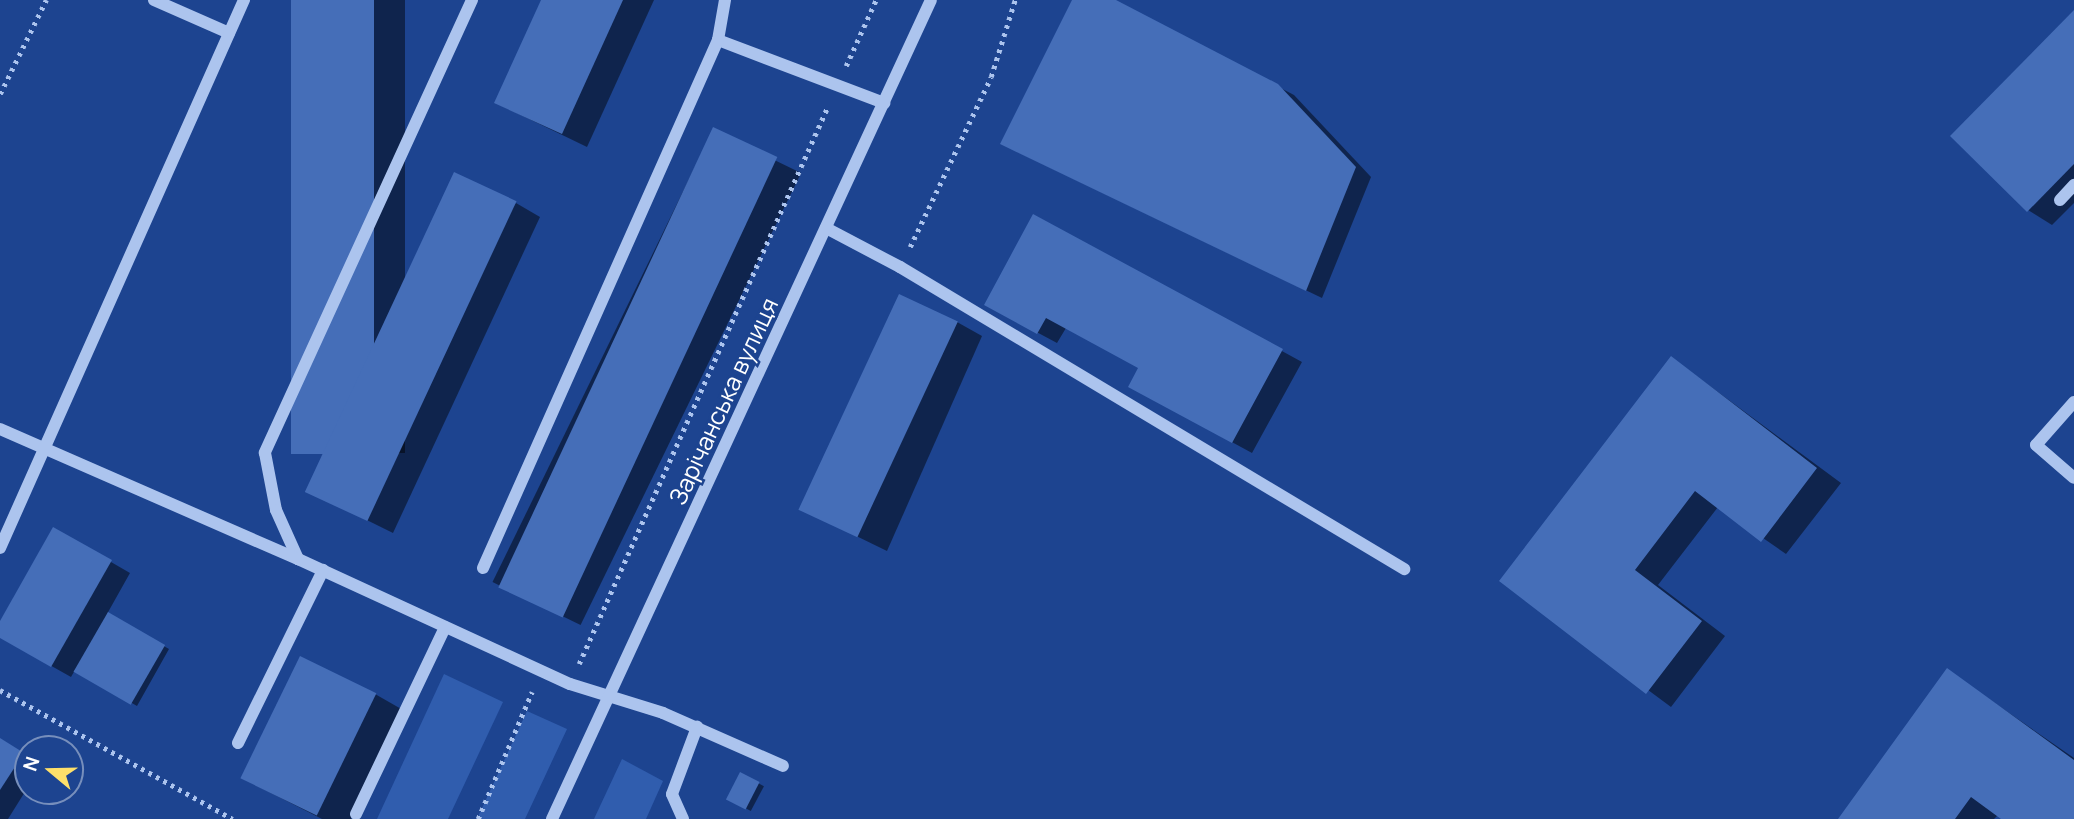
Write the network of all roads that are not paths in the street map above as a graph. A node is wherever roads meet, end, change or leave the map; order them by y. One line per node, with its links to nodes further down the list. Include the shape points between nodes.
1 (154, 0): 6 (street)
2 (244, 0): 6 (street)
3 (472, 0): 17 (street, via 265,453 276,510)
4 (725, 0): 7 (street)
5 (931, 0): 8 (street, Зарічанська вулиця)
6 (229, 33): 14 (street)
7 (718, 40): 8 (street); 18 (street)
8 (884, 103): 11 (street, Зарічанська вулиця)
9 (2074, 185): 10 (street)
10 (2060, 200)
11 (826, 228): 19 (street, via 900,267); 22 (street, Зарічанська вулиця)
12 (2074, 402): 15 (street, via 2036,445)
13 (0, 429): 14 (street)
14 (41, 448): 16 (street); 17 (street)
15 (2074, 478)
16 (0, 548)
17 (298, 559): 20 (street)
18 (483, 568)
19 (1404, 569)
20 (323, 570): 21 (street); 24 (street)
21 (445, 627): 22 (street); 26 (street)
22 (608, 699): 23 (street); 27 (street, Зарічанська вулиця)
23 (697, 727): 25 (street); 28 (street, via 672,794)
24 (238, 743)
25 (783, 766)
26 (356, 814)
27 (552, 819)
28 (683, 819)

